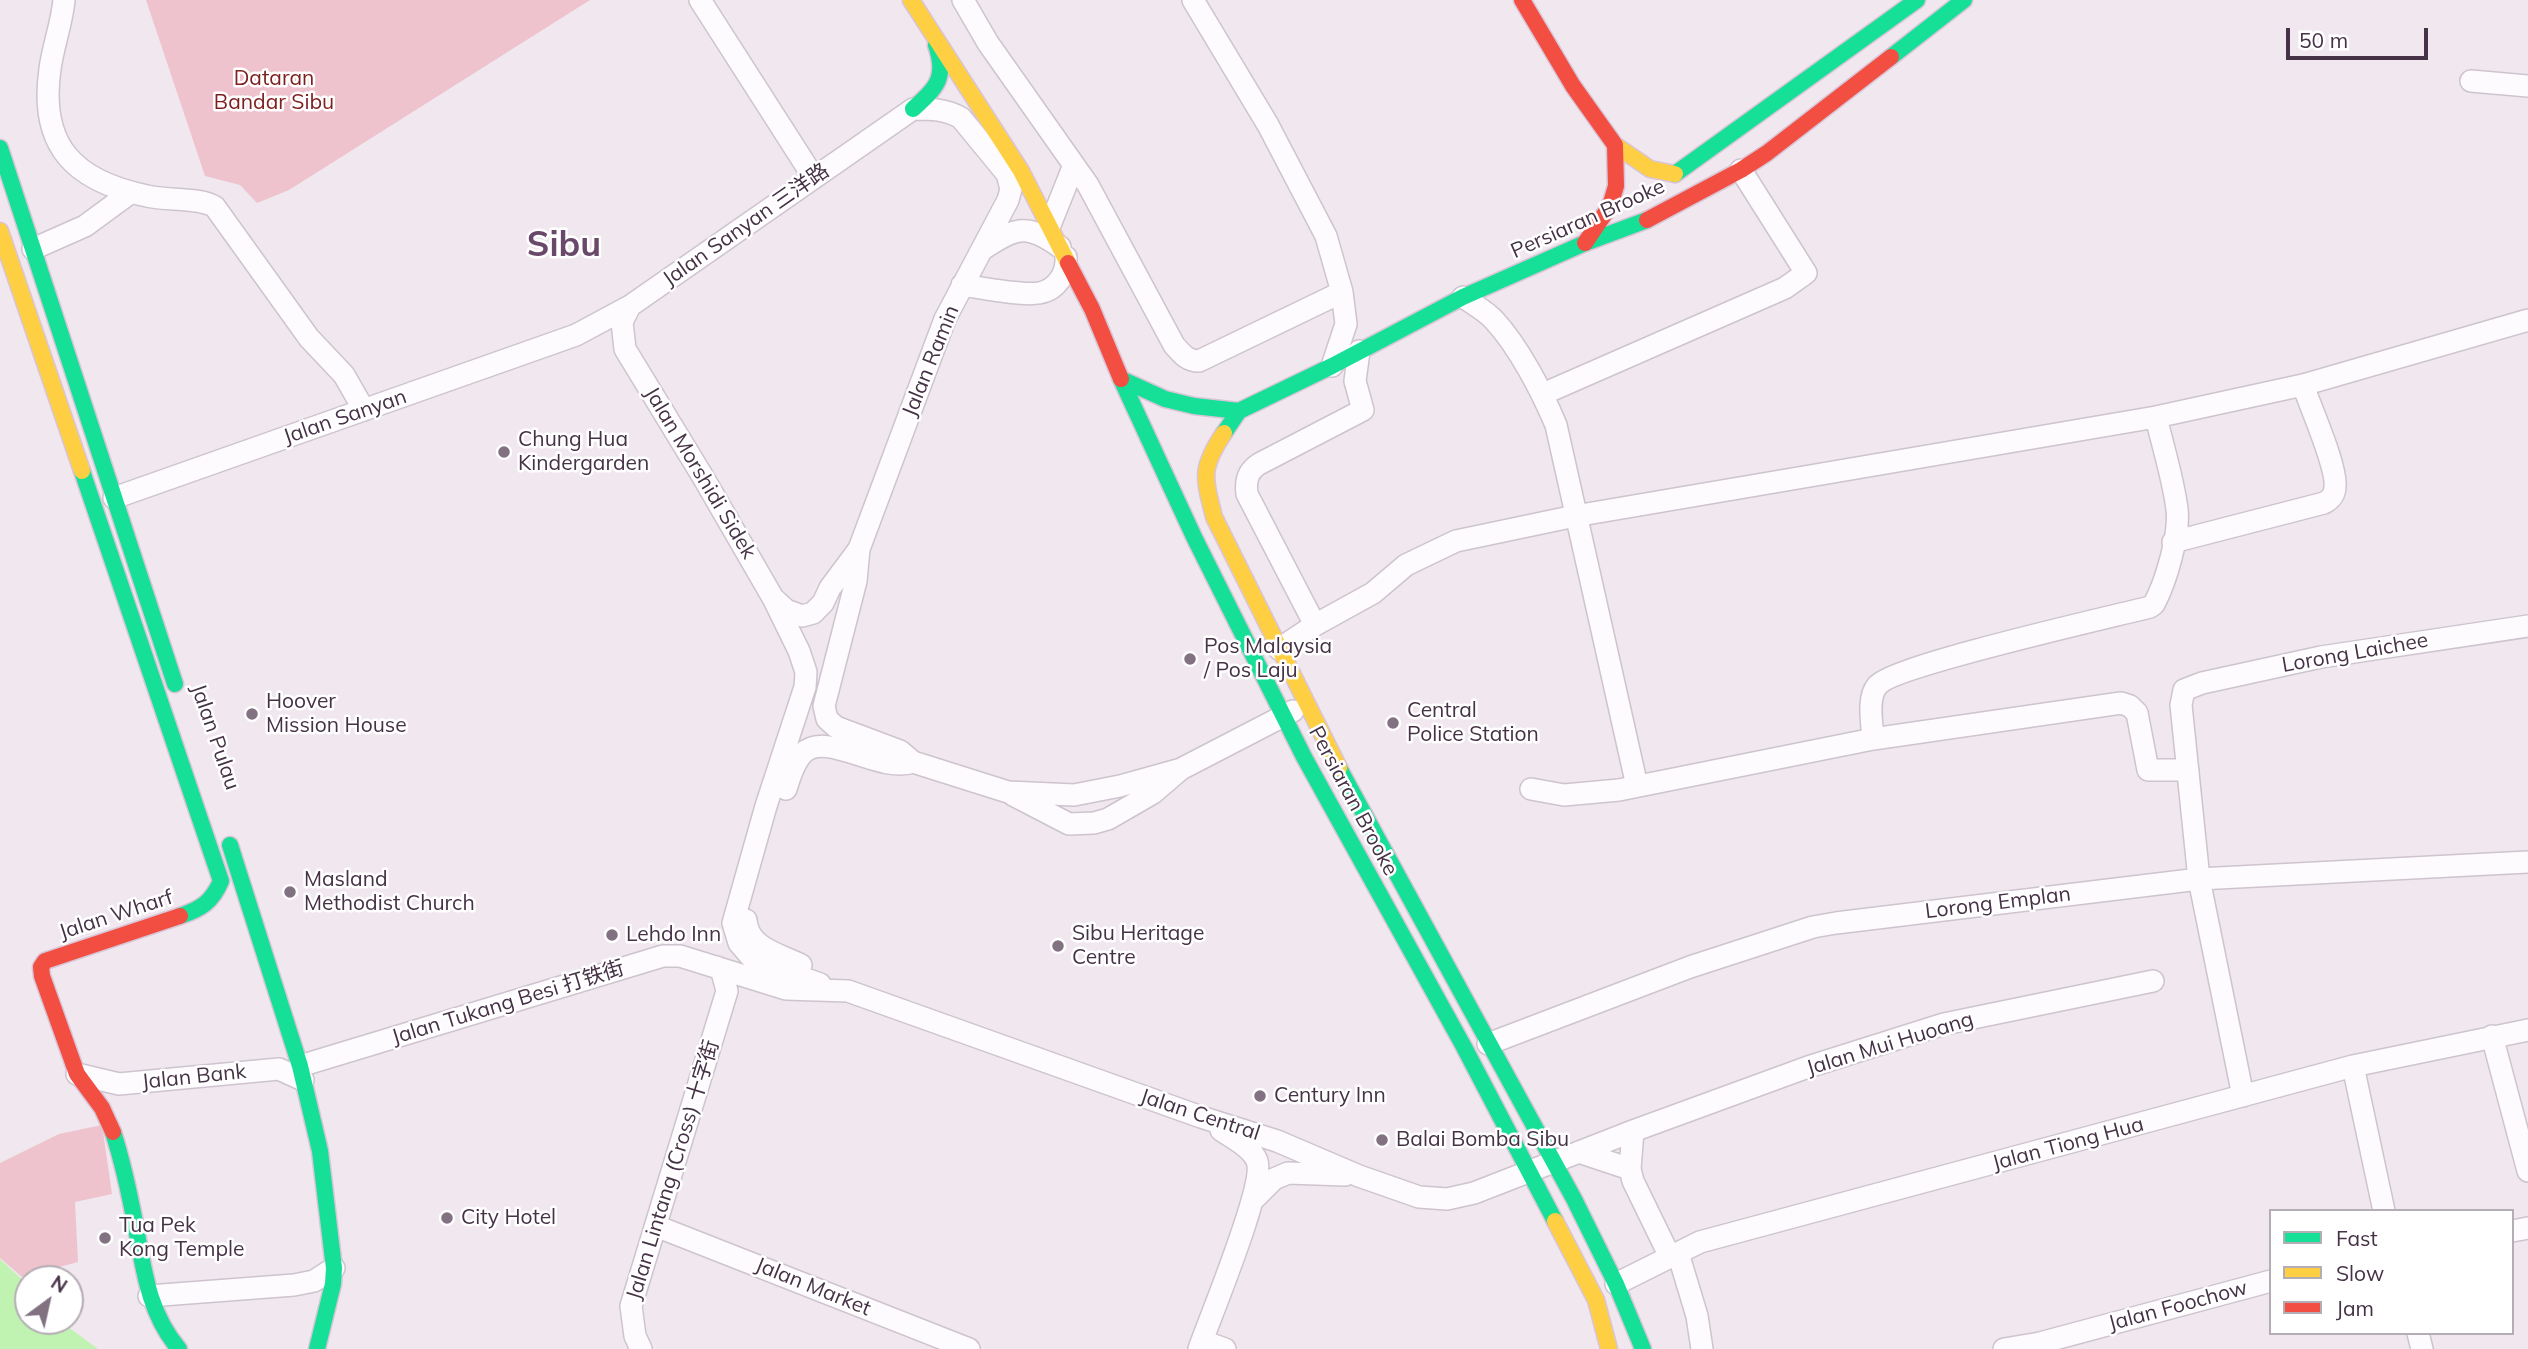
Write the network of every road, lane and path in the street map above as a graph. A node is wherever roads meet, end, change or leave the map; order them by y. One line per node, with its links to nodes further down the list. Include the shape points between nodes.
1 (64, 0): 18 (street, via 47,97 54,138 86,174)
2 (700, 0): 17 (street)
3 (911, 0): 9 (main road)
4 (963, 0): 15 (street)
5 (1193, 0): 26 (street, via 1268,125 1326,236)
6 (1522, 0): 13 (main road, via 1573,86)
7 (1916, 0): 13 (main road, Persiaran Brooke, via 1675,174 1650,169)
8 (1964, 0): 16 (main road, Persiaran Brooke)
9 (930, 30): 12 (main road, via 943,73); 19 (main road, Persiaran Brooke, via 1021,171)
10 (2470, 81): 11 (street)
11 (2528, 86)
12 (913, 109): 17 (street, Jalan Sanyan 三洋路); 23 (street, Jalan Ramin, via 936,109 961,118 1007,174 1008,200)
13 (1615, 145): 21 (main road, via 1616,186 1610,206)
14 (0, 148): 22 (main road, Jalan Pulau)
15 (1074, 164): 19 (street); 26 (street, via 1185,358 1199,361)
16 (1741, 170): 21 (main road, Persiaran Brooke, via 1635,226); 36 (street, via 1806,273 1785,288)
17 (814, 178): 28 (street, Jalan Sanyan 三洋路)
18 (130, 193): 22 (street, via 85,226); 37 (street, via 207,202 215,207 310,338 344,375)
19 (1050, 225): 24 (main road, Persiaran Brooke)
20 (0, 231): 60 (main road, Jalan Pulau)
21 (1585, 243): 27 (main road, Persiaran Brooke)
22 (33, 249): 40 (main road, Jalan Pulau)
23 (979, 252): 24 (street, via 1007,233 1023,230 1042,234); 25 (street, Jalan Ramin)
24 (1064, 253): 25 (street, via 1065,274 1037,294); 34 (main road, Persiaran Brooke)
25 (962, 285): 43 (street, Jalan Ramin)
26 (1342, 292): 33 (street, via 1346,324)
27 (1463, 297): 32 (main road, Persiaran Brooke); 36 (street, via 1493,319)
28 (630, 306): 30 (street, Jalan Sanyan 三洋路); 31 (street, via 622,323)
29 (2528, 320): 35 (street)
30 (576, 335): 31 (street, via 604,339); 37 (street, Jalan Sanyan)
31 (625, 349): 44 (street, Jalan Morshidi Sidek)
32 (1359, 351): 33 (main road, Persiaran Brooke); 45 (street, via 1355,380 1363,410 1259,464 1248,474 1246,486)
33 (1332, 366): 38 (main road, Persiaran Brooke)
34 (1121, 379): 38 (main road, via 1166,399); 50 (main road, Persiaran Brooke)
35 (2303, 385): 39 (street); 42 (street, via 2331,464 2333,496 2324,503)
36 (1543, 394): 41 (street, via 1556,425)
37 (364, 410): 40 (street, Jalan Sanyan)
38 (1238, 411): 47 (main road, Persiaran Brooke, via 1209,455 1206,489 1214,517)
39 (2156, 417): 41 (street); 42 (street, via 2177,509)
40 (114, 498): 48 (main road, Jalan Pulau)
41 (1575, 516): 45 (street, via 1456,541 1406,565 1373,593); 55 (street)
42 (2173, 542): 51 (street, via 2150,607 1887,678 1872,696)
43 (859, 549): 44 (street, Jalan Ramin, via 813,613 803,616 786,610); 52 (street, via 856,581 824,706 827,719 836,727 900,751)
44 (773, 598): 67 (street, Jalan Morshidi Sidek, via 799,652 806,672 805,687 733,922 739,943 751,957)
45 (1315, 625): 47 (street)
46 (2528, 626): 54 (street, Lorong Laichee, via 2321,657 2183,691)
47 (1279, 649): 49 (main road, Persiaran Brooke)
48 (180, 700)
49 (1306, 704): 50 (street); 72 (main road, Persiaran Brooke)
50 (1284, 715): 53 (street); 84 (main road, Persiaran Brooke)
51 (1872, 738): 54 (street, via 2121,703 2137,713 2148,770); 55 (street)
52 (913, 762): 57 (street); 67 (street, via 888,764 833,746 813,747 794,765 774,823 746,918 747,931 754,942 832,979)
53 (1181, 769): 57 (street, via 1074,795); 57 (street, via 1132,807 1094,823 1069,824)
54 (2188, 770): 61 (street)
55 (1637, 786): 56 (street, via 1564,795)
56 (1531, 789)
57 (1008, 792)
58 (225, 832): 63 (main road)
59 (2528, 862): 61 (street, Lorong Emplan)
60 (216, 863): 62 (main road, Jalan Wharf, via 220,887)
61 (2199, 879): 72 (street, Lorong Emplan, via 1812,927 1690,967); 78 (street)
62 (201, 909): 63 (main road, Jalan Wharf, via 229,916); 76 (main road, Jalan Wharf, via 45,961 42,976)
63 (258, 937): 69 (main road)
64 (717, 967): 65 (street, Jalan Tukang Besi 打铁街); 68 (street); 75 (street, Jalan Tukang Besi 打铁街, via 663,956)
65 (744, 976): 67 (street, Jalan Tukang Besi 打铁街, via 786,989); 68 (street, Jalan Lintang (Cross) 十字街)
66 (2154, 981): 81 (street, Jalan Mui Huoang, via 1944,1024)
67 (840, 990): 80 (street, Jalan Central)
68 (727, 992): 89 (street, Jalan Lintang (Cross) 十字街)
69 (288, 1027): 74 (street, Jalan Bank, via 284,1049); 75 (main road)
70 (2528, 1030): 71 (street, Jalan Tiong Hua)
71 (2492, 1036): 73 (street, Jalan Tiong Hua); 85 (street)
72 (1488, 1044): 82 (main road, Persiaran Brooke)
73 (2353, 1066): 78 (street, Jalan Tiong Hua); 88 (street)
74 (269, 1069): 75 (street, Jalan Bank); 77 (street, Jalan Bank)
75 (302, 1073): 91 (main road, via 320,1151)
76 (77, 1074): 77 (street, Jalan Bank); 79 (main road)
77 (119, 1084): 79 (street, Jalan Bank)
78 (2243, 1096): 90 (street, Jalan Tiong Hua, via 1700,1242)
79 (102, 1108): 94 (main road, via 114,1133)
80 (1201, 1118): 86 (street, Jalan Central, via 1277,1141); 87 (street, via 1257,1159)
81 (1633, 1131): 82 (street, Jalan Mui Huoang); 83 (street)
82 (1566, 1156): 83 (street); 84 (street, Jalan Central); 93 (main road, Persiaran Brooke, via 1574,1199)
83 (1630, 1169): 90 (street)
84 (1528, 1171): 86 (street, Jalan Central, via 1447,1199 1419,1198); 101 (main road, Persiaran Brooke, via 1596,1300)
85 (2528, 1171)
86 (1359, 1176): 87 (street, via 1287,1173)
87 (1255, 1198): 95 (street)
88 (2384, 1209)
89 (656, 1226): 98 (street, Jalan Lintang (Cross) 十字街, via 631,1306); 99 (street, Jalan Market)
90 (1674, 1255): 93 (street, Jalan Tiong Hua); 103 (street, via 1697,1316)
91 (334, 1268): 94 (street, via 314,1281 294,1285); 97 (main road)
92 (2269, 1282): 104 (street, Jalan Foochow)
93 (1616, 1284): 102 (main road, Persiaran Brooke)
94 (149, 1296): 96 (main road, via 166,1334)
95 (1200, 1345): 100 (street)
96 (179, 1349)
97 (317, 1349)
98 (640, 1349)
99 (969, 1349)
100 (1225, 1349)
101 (1609, 1349)
102 (1643, 1349)
103 (1702, 1349)
104 (2004, 1349)

